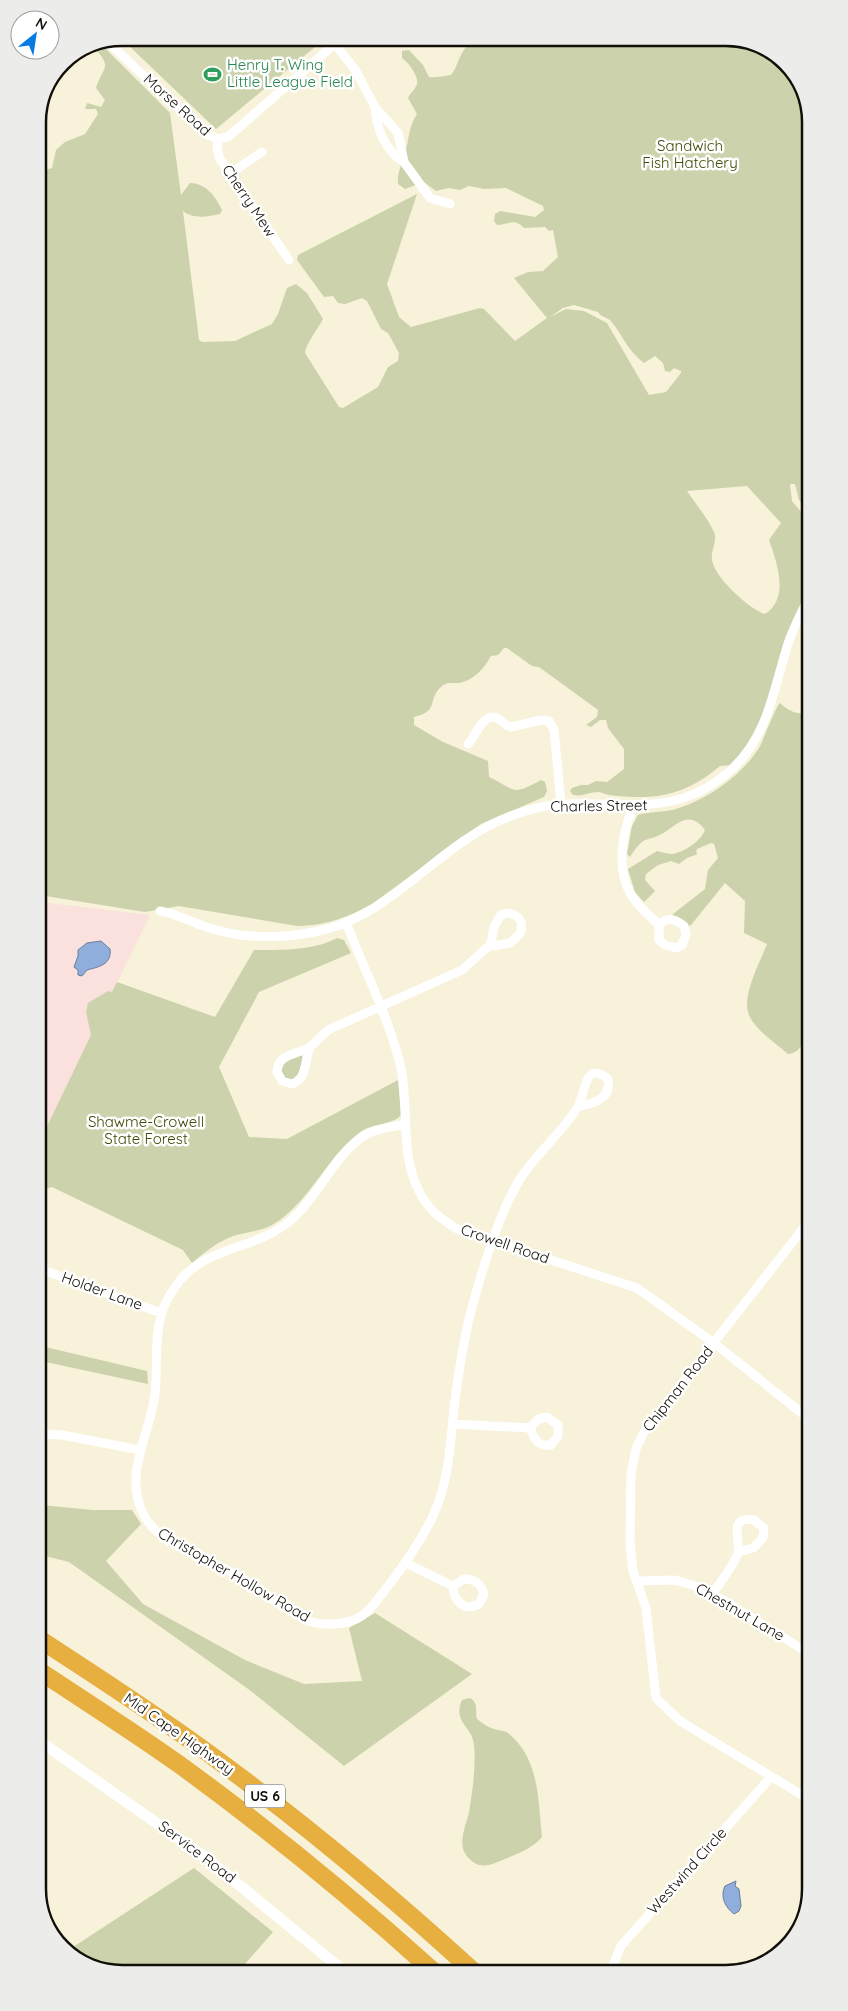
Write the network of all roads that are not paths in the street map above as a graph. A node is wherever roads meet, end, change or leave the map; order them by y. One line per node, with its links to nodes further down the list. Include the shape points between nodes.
1 (333, 46): 5 (street, Morse Road, via 228,137)
2 (338, 46): 4 (street)
3 (113, 47): 5 (street, Morse Road, via 206,134)
4 (375, 107): 7 (street, via 398,133); 7 (street, via 377,125 392,154)
5 (218, 139): 8 (street, Cherry Mew, via 218,152)
6 (262, 152): 8 (street)
7 (404, 162): 9 (street, via 430,198)
8 (231, 173): 10 (street, Cherry Mew)
9 (450, 204)
10 (288, 260)
11 (802, 612): 14 (street, Charles Street, via 790,637 762,728 734,768 691,796)
12 (468, 744): 13 (street, via 489,718 496,718 511,727 549,721 554,730)
13 (561, 804): 14 (street, Charles Street); 16 (street, Charles Street, via 510,816 481,830 388,900)
14 (634, 806): 17 (street, via 624,837 622,871 630,894)
15 (160, 911): 16 (street, Charles Street, via 244,937 294,936)
16 (346, 922): 19 (street, Crowell Road)
17 (658, 925)
18 (491, 944): 19 (street, via 462,970)
19 (382, 1007): 20 (street, via 328,1030); 22 (street, Crowell Road, via 400,1065)
20 (310, 1047)
21 (580, 1106): 24 (street, Christopher Hollow Road, via 518,1182)
22 (406, 1124): 24 (street, Crowell Road, via 411,1170 426,1203 444,1222); 26 (street, Christopher Hollow Road, via 364,1136 285,1225 220,1252 196,1266 181,1280)
23 (802, 1230): 27 (street, Chipman Road)
24 (493, 1243): 27 (street, Crowell Road, via 637,1288); 29 (street, Christopher Hollow Road, via 471,1312 459,1370)
25 (46, 1273): 26 (street, Holder Lane)
26 (161, 1313): 32 (street, Christopher Hollow Road, via 156,1344 156,1392)
27 (714, 1343): 28 (street, Crowell Road); 35 (street, Chipman Road, via 653,1417 636,1448 631,1473 630,1543)
28 (802, 1412)
29 (453, 1424): 30 (street); 34 (street, Christopher Hollow Road, via 444,1489)
30 (530, 1428)
31 (46, 1434): 32 (street)
32 (140, 1450): 34 (street, Christopher Hollow Road, via 137,1495 141,1510 153,1528 178,1546 252,1583 310,1621 334,1623 363,1615)
33 (738, 1552): 37 (street)
34 (406, 1563): 36 (street)
35 (637, 1581): 37 (street, Chestnut Lane, via 675,1580); 42 (street, Chipman Road, via 646,1608 656,1698 680,1721)
36 (454, 1586)
37 (713, 1593): 39 (street, Chestnut Lane)
38 (46, 1643): 46 (highway, Mid Cape Highway / US 6, via 216,1758 368,1878)
39 (802, 1649)
40 (46, 1675): 45 (highway, Mid Cape Highway / US 6, via 180,1765 241,1811 351,1899)
41 (46, 1745): 44 (street, Service Road, via 205,1856)
42 (771, 1776): 43 (street, Chipman Road); 47 (street, Westwind Circle, via 621,1946)
43 (802, 1795)
44 (337, 1965)
45 (426, 1965)
46 (466, 1965)
47 (613, 1965)

